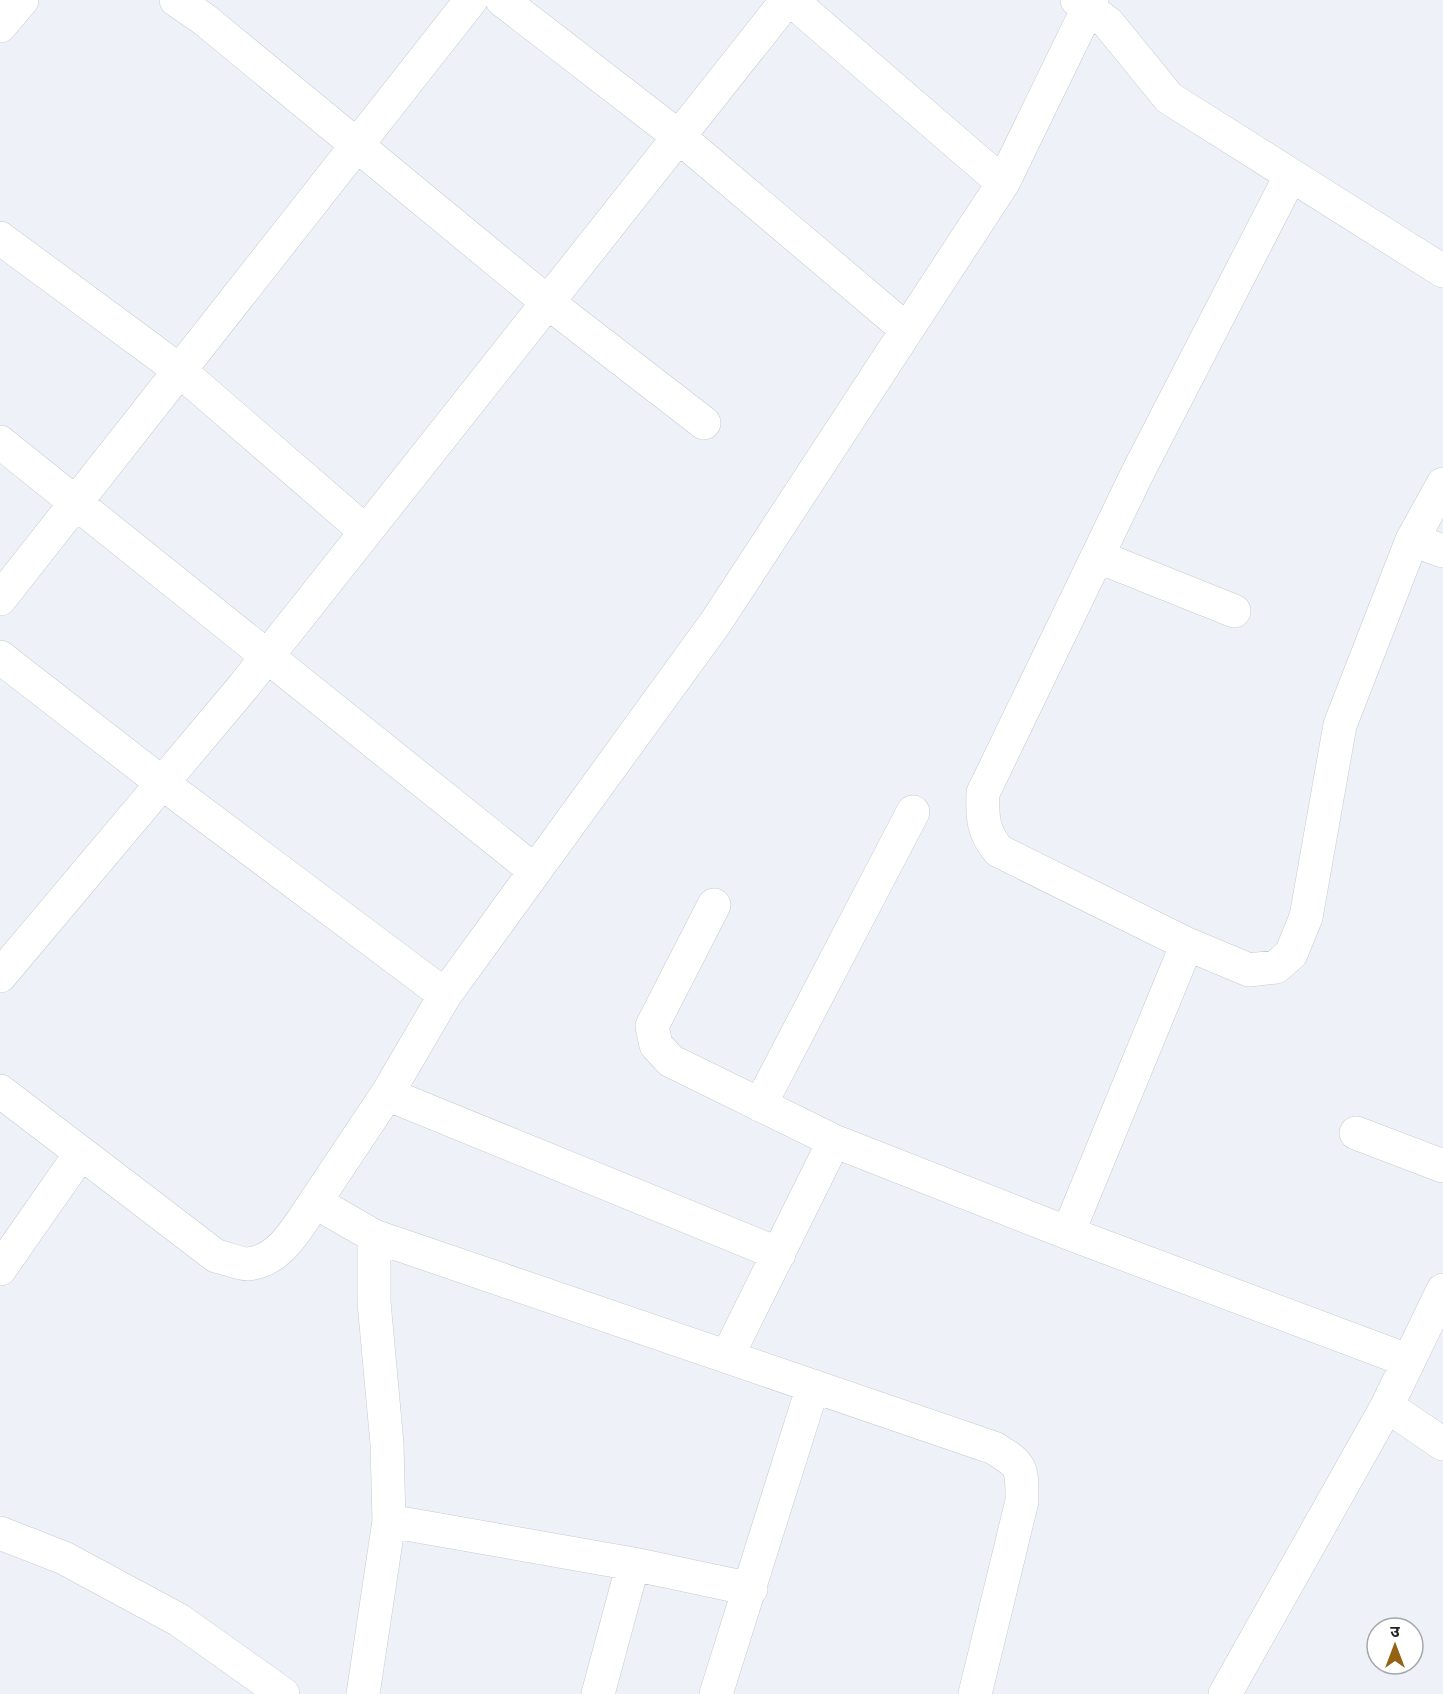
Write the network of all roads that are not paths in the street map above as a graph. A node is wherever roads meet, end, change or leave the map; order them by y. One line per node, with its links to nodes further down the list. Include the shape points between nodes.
1 (22, 0): 7 (street)
2 (176, 0): 9 (street)
3 (471, 0): 9 (street)
4 (502, 0): 8 (street)
5 (789, 0): 8 (street); 11 (street)
6 (1085, 3): 10 (street, via 1108,23 1170,98); 11 (street)
7 (0, 26)
8 (678, 136): 14 (street); 15 (street)
9 (356, 145): 14 (street); 16 (street)
10 (1292, 175): 13 (street); 24 (street, via 1138,472)
11 (1003, 183): 15 (street)
12 (0, 238): 16 (street)
13 (1443, 271)
14 (546, 301): 17 (street); 21 (street)
15 (907, 330): 31 (street, via 716,622)
16 (179, 370): 20 (street); 21 (street)
17 (704, 423)
18 (0, 442): 20 (street)
19 (1443, 484): 22 (street)
20 (75, 503): 25 (street); 28 (street)
21 (365, 531): 28 (street)
22 (1412, 540): 23 (street); 33 (street, via 1340,725 1306,917 1292,954 1276,967 1249,970)
23 (1443, 551)
24 (1099, 558): 26 (street); 33 (street, via 983,793 982,818 987,838 999,851)
25 (0, 599)
26 (1234, 611)
27 (0, 657): 29 (street)
28 (266, 657): 29 (street); 31 (street)
29 (162, 783): 34 (street); 35 (street)
30 (913, 812): 38 (street)
31 (535, 871): 35 (street)
32 (714, 905): 38 (street, via 652,1026 656,1045 671,1062)
33 (1187, 944): 44 (street)
34 (0, 976)
35 (445, 995): 37 (street)
36 (0, 1091): 41 (street)
37 (387, 1094): 43 (street); 46 (street)
38 (760, 1105): 40 (street)
39 (1356, 1134): 42 (street)
40 (834, 1142): 44 (street); 46 (street)
41 (81, 1153): 43 (street, via 216,1256 247,1264 268,1258 282,1247); 47 (street)
42 (1443, 1166)
43 (315, 1202): 45 (street)
44 (1068, 1233): 50 (street)
45 (375, 1236): 49 (street); 54 (street, via 375,1302)
46 (779, 1254): 49 (street)
47 (0, 1269)
48 (1443, 1290): 50 (street)
49 (728, 1355): 51 (street)
50 (1409, 1361): 52 (street)
51 (813, 1386): 57 (street); 62 (street, via 994,1448 1016,1462 1022,1474 1022,1501)
52 (1387, 1406): 53 (street); 63 (street)
53 (1443, 1444)
54 (389, 1521): 56 (street); 59 (street)
55 (0, 1533): 58 (street, via 64,1558 178,1620)
56 (633, 1564): 57 (street); 60 (street)
57 (751, 1589): 61 (street)
58 (283, 1694)
59 (363, 1694)
60 (598, 1694)
61 (716, 1694)
62 (975, 1694)
63 (1225, 1694)

